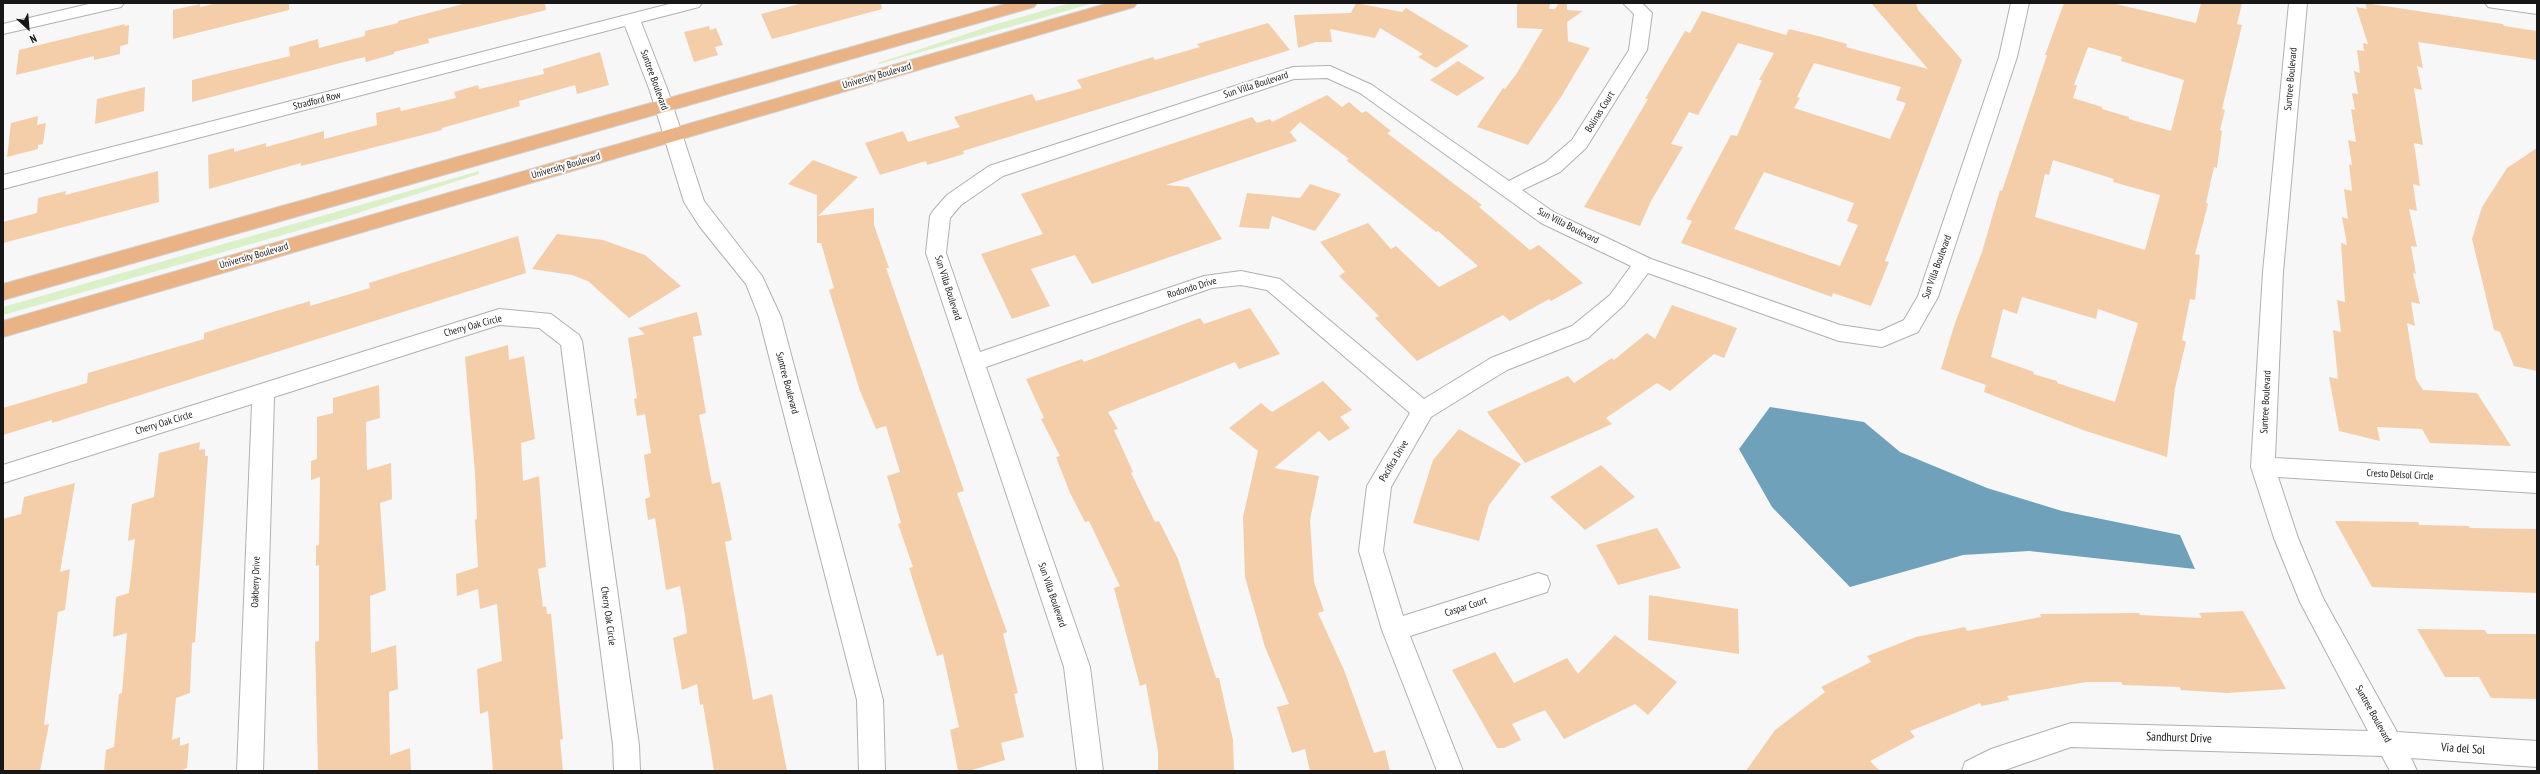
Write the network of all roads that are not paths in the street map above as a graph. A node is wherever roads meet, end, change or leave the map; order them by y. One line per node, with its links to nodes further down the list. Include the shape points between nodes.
1 (115, 3): 11 (street)
2 (693, 3): 10 (street, Stradford Row)
3 (1028, 3): 12 (main road)
4 (1128, 3): 13 (main road, University Boulevard)
5 (1632, 3): 15 (street, Bolinas Court, via 1643,13 1638,50 1579,144 1553,167)
6 (2020, 3): 16 (street, Sun Villa Boulevard, via 2008,57 1928,297 1911,326 1882,339 1839,333)
7 (2298, 3): 22 (street, Suntree Boulevard, via 2273,272)
8 (2494, 3): 9 (street)
9 (2537, 9)
10 (632, 21): 12 (street, Suntree Boulevard); 14 (street, Stradford Row)
11 (3, 29)
12 (663, 106): 13 (street, Suntree Boulevard); 17 (main road)
13 (673, 135): 18 (main road, University Boulevard); 31 (street, Suntree Boulevard, via 694,202 755,281 770,317 870,700)
14 (3, 182)
15 (1506, 190): 16 (street, Sun Villa Boulevard, via 1548,218); 19 (street, Sun Villa Boulevard, via 1366,89 1330,72 1294,73 996,171 954,200 940,216 936,253)
16 (1644, 264): 21 (street, Pacifica Drive, via 1617,300 1580,332 1499,364)
17 (3, 292)
18 (3, 329)
19 (973, 363): 21 (street, Rodondo Drive, via 1211,281 1241,278 1273,284); 32 (street, Sun Villa Boulevard, via 1077,667)
20 (263, 393): 23 (street, Cherry Oak Circle); 29 (street, Oakberry Drive); 30 (street, Cherry Oak Circle, via 499,317 544,320 571,341 626,745)
21 (1423, 411): 26 (street, Pacifica Drive, via 1379,486 1378,493 1371,551)
22 (2263, 467): 24 (street, Cresto Delsol Circle); 27 (street, Suntree Boulevard, via 2286,538 2312,602)
23 (3, 474)
24 (2537, 483)
25 (1538, 584): 26 (street, Caspar Court)
26 (1395, 630): 33 (street, Pacifica Drive)
27 (2389, 744): 28 (street, Via del Sol); 34 (street, Sandhurst Drive, via 2071,735 2000,758); 35 (street, Suntree Boulevard)
28 (2537, 754)
29 (250, 771)
30 (627, 771)
31 (872, 771)
32 (1090, 771)
33 (1450, 771)
34 (1975, 771)
35 (2404, 771)

